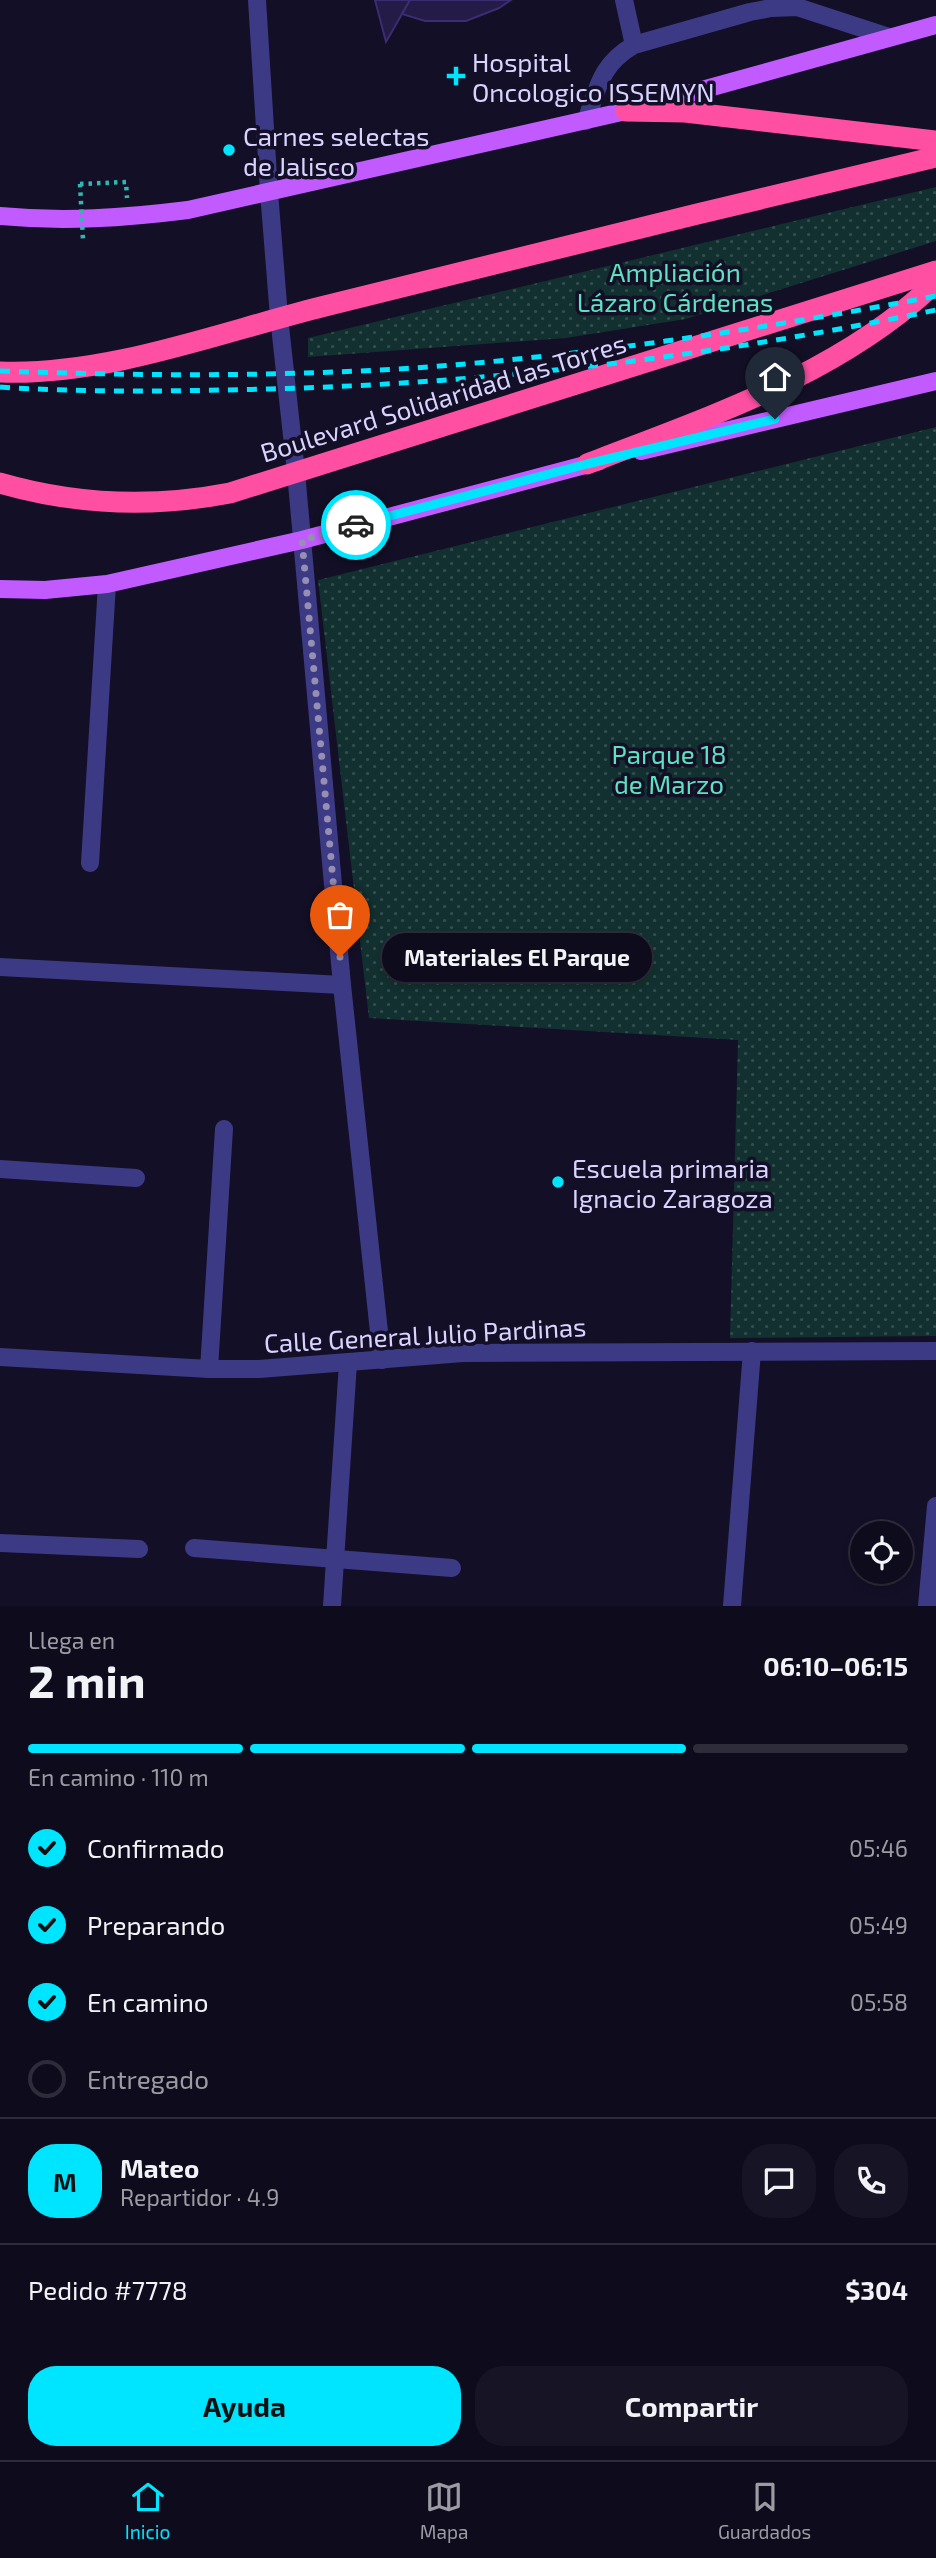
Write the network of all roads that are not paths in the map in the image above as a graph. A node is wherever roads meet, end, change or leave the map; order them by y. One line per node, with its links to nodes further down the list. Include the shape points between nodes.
1 (257, 0): 11 (street)
2 (624, 0): 6 (street)
3 (771, 4): 5 (street, via 821,13); 6 (street)
4 (936, 25): 5 (main road)
5 (890, 37): 7 (main road)
6 (634, 45): 8 (street, via 608,64)
7 (626, 111): 8 (main road); 9 (highway, via 685,112)
8 (586, 121): 11 (main road)
9 (936, 141)
10 (936, 157): 15 (highway)
11 (269, 192): 12 (main road, via 128,218); 15 (street)
12 (0, 216)
13 (936, 271): 19 (highway, Boulevard Solidaridad las Torres)
14 (936, 282): 18 (highway, via 860,341 790,380)
15 (279, 317): 16 (highway, via 117,361); 19 (street)
16 (0, 372)
17 (936, 381): 18 (main road)
18 (587, 464): 21 (main road)
19 (296, 472): 20 (highway, Boulevard Solidaridad las Torres, via 230,494 153,503 72,499); 21 (street)
20 (0, 483)
21 (302, 540): 22 (main road); 26 (street)
22 (107, 584): 23 (main road); 24 (street)
23 (0, 589)
24 (89, 863)
25 (0, 967): 26 (street)
26 (342, 985): 33 (street)
27 (224, 1129): 35 (street)
28 (0, 1169): 29 (street)
29 (136, 1178)
30 (752, 1351): 31 (street, Calle General Julio Pardinas); 33 (street, Calle General Julio Pardinas, via 463,1353); 43 (street)
31 (936, 1351)
32 (0, 1357): 35 (street, Calle General Julio Pardinas)
33 (382, 1360): 34 (street, Calle General Julio Pardinas)
34 (348, 1363): 35 (street, Calle General Julio Pardinas); 40 (street)
35 (209, 1369)
36 (936, 1506): 44 (street)
37 (0, 1543): 39 (street)
38 (194, 1548): 40 (street)
39 (139, 1549)
40 (335, 1559): 41 (street); 42 (street)
41 (452, 1568)
42 (332, 1606)
43 (732, 1606)
44 (927, 1606)

